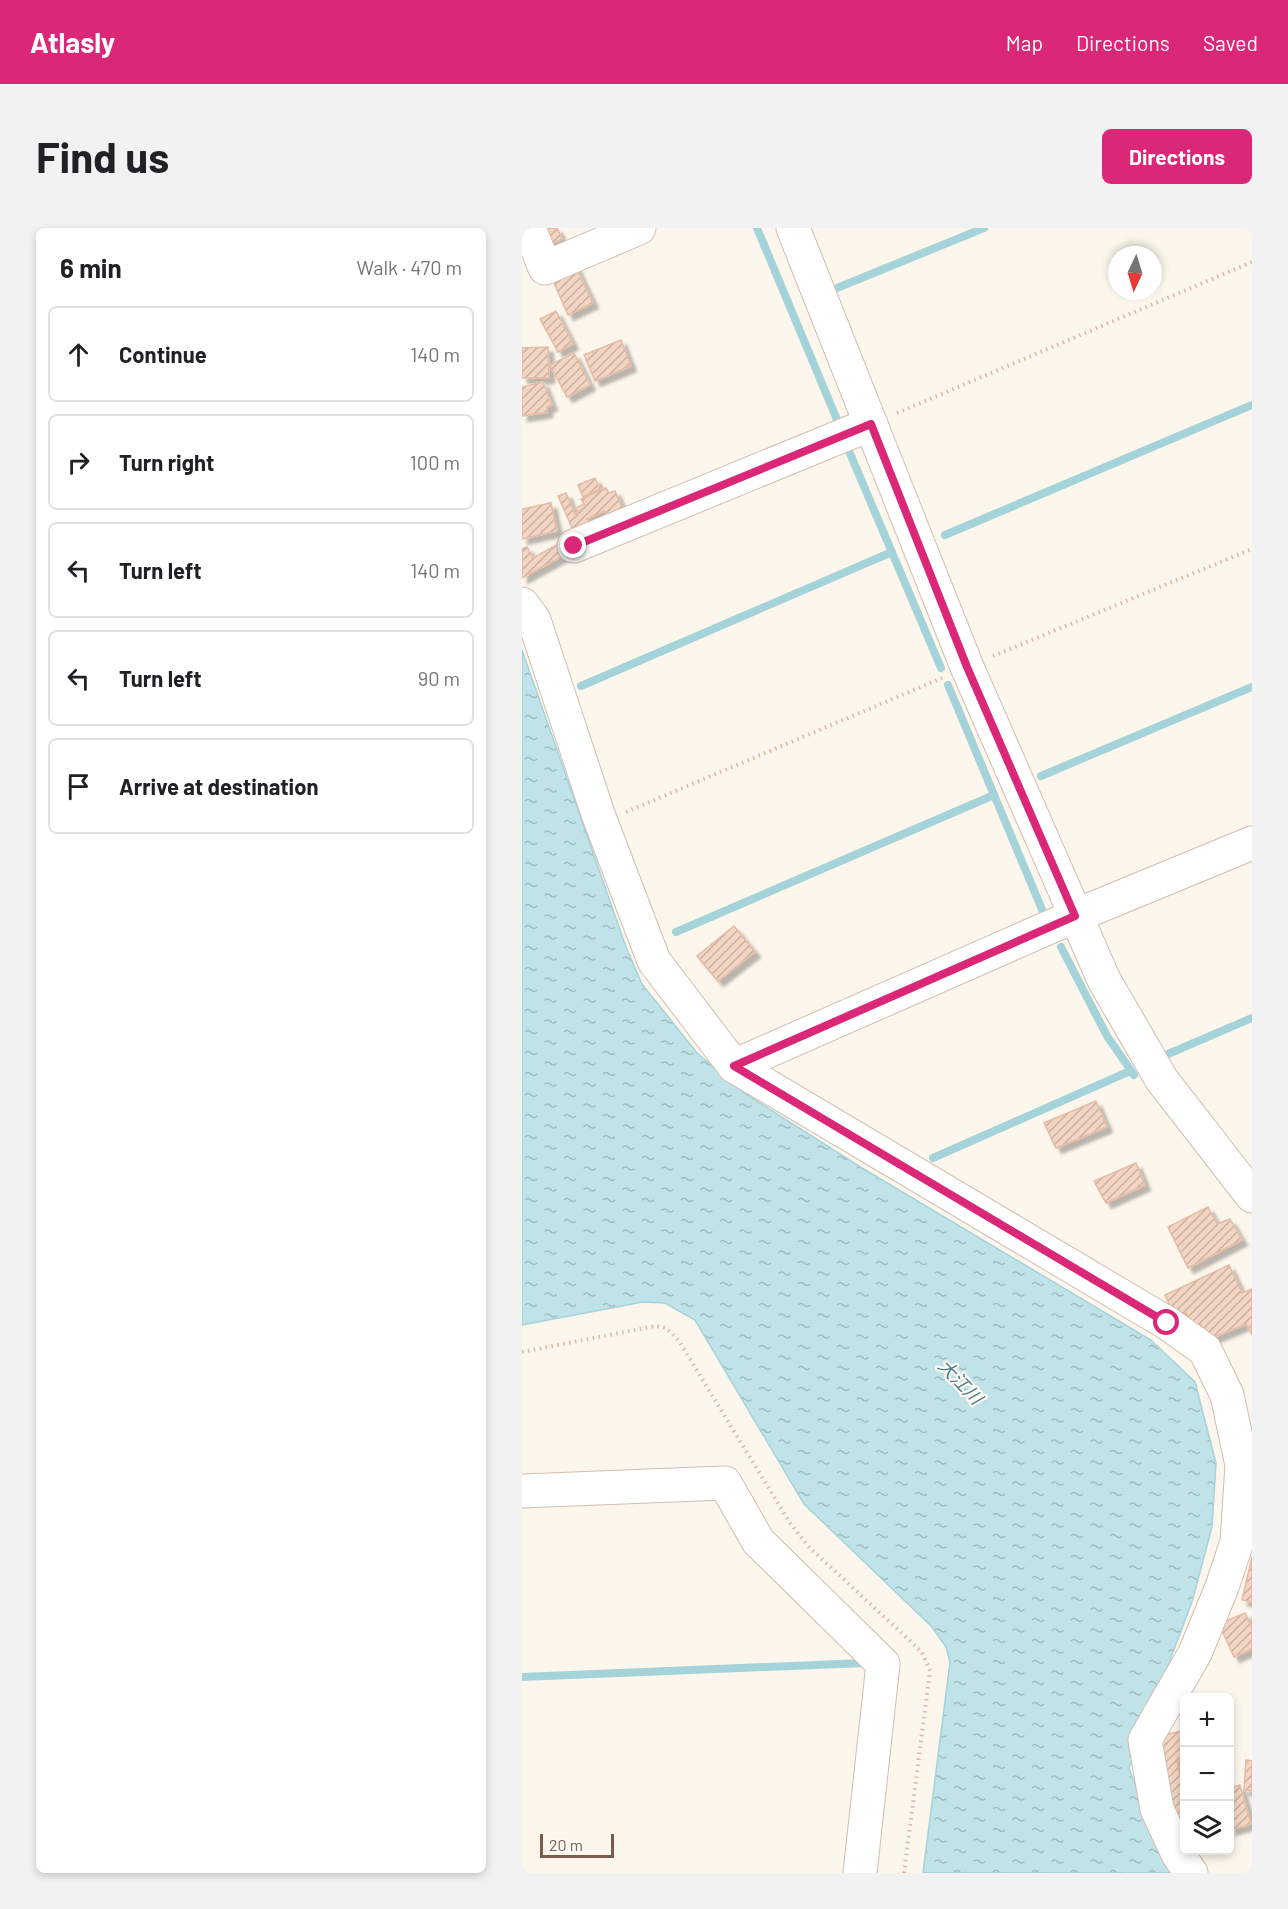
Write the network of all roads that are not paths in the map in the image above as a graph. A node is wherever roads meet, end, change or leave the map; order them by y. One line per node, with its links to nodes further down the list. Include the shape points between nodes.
1 (639, 228): 3 (street, via 545,268)
2 (794, 228): 4 (street)
3 (528, 235)
4 (871, 424): 5 (street); 8 (street, via 967,667)
5 (574, 546)
6 (522, 604): 9 (street, via 534,620 598,814 654,961)
7 (1252, 843): 8 (street)
8 (1075, 916): 9 (street); 10 (street, via 1128,1024 1162,1080)
9 (734, 1066): 13 (street, via 1167,1323 1205,1350 1227,1395 1242,1465 1237,1542 1195,1653 1145,1740 1157,1809)
10 (1252, 1196)
11 (522, 1491): 12 (street, via 725,1483 758,1541 884,1664)
12 (860, 1873)
13 (1191, 1873)

